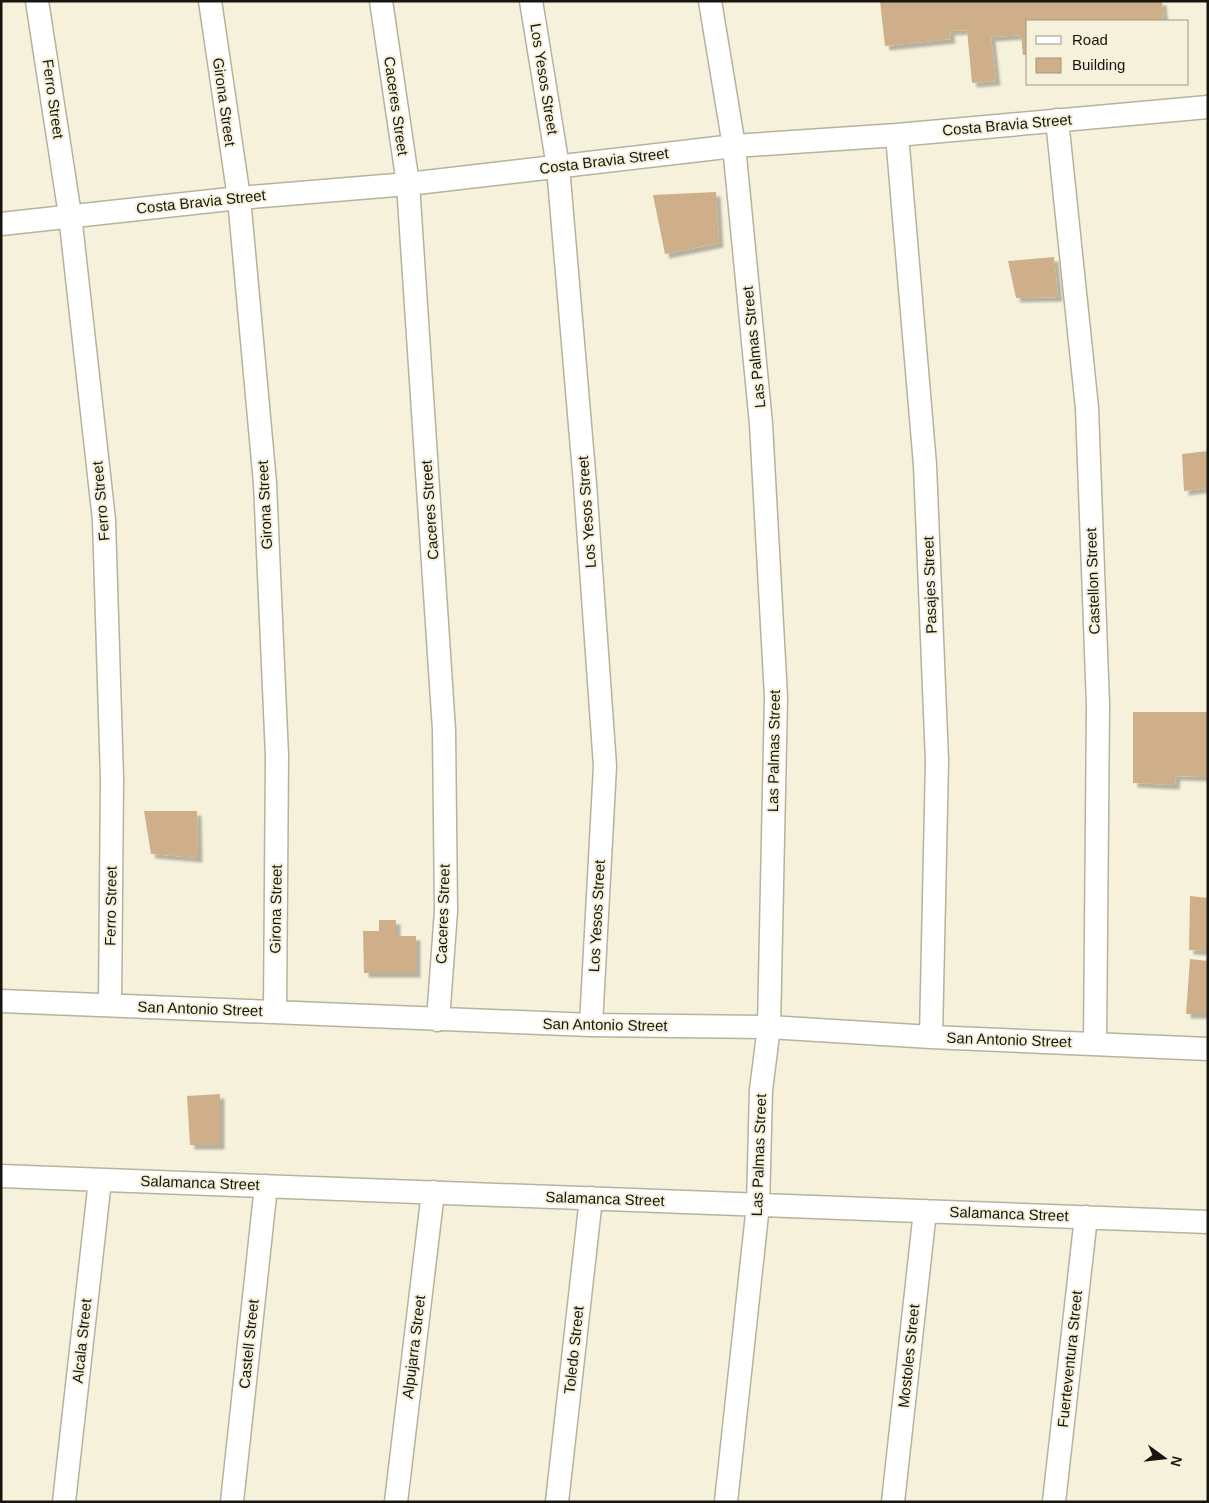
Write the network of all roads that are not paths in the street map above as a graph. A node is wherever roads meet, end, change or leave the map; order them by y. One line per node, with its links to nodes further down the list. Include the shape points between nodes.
1 (37, 1): 13 (street, Ferro Street)
2 (210, 1): 12 (street, Girona Street)
3 (381, 1): 11 (street, Caceres Street)
4 (531, 1): 10 (street, Los Yesos Street)
5 (710, 1): 9 (street, Las Palmas Street)
6 (1208, 108): 7 (street, Costa Bravia Street)
7 (1057, 120): 8 (street, Costa Bravia Street); 22 (street, Castellon Street, via 1087,408 1098,705)
8 (897, 135): 9 (street, Costa Bravia Street); 21 (street, Pasajes Street, via 926,465 937,761)
9 (734, 146): 10 (street, Costa Bravia Street); 20 (street, Las Palmas Street, via 761,424 776,697)
10 (558, 167): 11 (street, Costa Bravia Street); 19 (street, Los Yesos Street, via 586,484 605,766)
11 (408, 184): 12 (street, Costa Bravia Street); 18 (street, Caceres Street, via 444,730 446,911)
12 (239, 198): 13 (street, Costa Bravia Street); 17 (street, Girona Street, via 265,483 277,756)
13 (70, 215): 14 (street, Costa Bravia Street); 16 (street, Ferro Street, via 104,520 112,779)
14 (1, 224)
15 (1, 1001): 16 (street, San Antonio Street)
16 (110, 1005): 17 (street, San Antonio Street)
17 (275, 1011): 18 (street, San Antonio Street)
18 (438, 1020): 19 (street, San Antonio Street)
19 (592, 1025): 20 (street, San Antonio Street)
20 (768, 1027): 21 (street, San Antonio Street); 29 (street, Las Palmas Street, via 761,1090)
21 (932, 1037): 22 (street, San Antonio Street)
22 (1095, 1044): 23 (street, San Antonio Street)
23 (1208, 1049)
24 (1, 1176): 25 (street, Salamanca Street)
25 (100, 1180): 26 (street, Salamanca Street); 33 (street, Alcala Street)
26 (266, 1186): 27 (street, Salamanca Street); 34 (street, Castell Street)
27 (432, 1192): 28 (street, Salamanca Street); 35 (street, Alpujarra Street)
28 (591, 1198): 29 (street, Salamanca Street); 36 (street, Toledo Street)
29 (758, 1205): 30 (street, Salamanca Street); 37 (street, Las Palmas Street)
30 (925, 1211): 31 (street, Salamanca Street); 38 (street, Mostoles Street)
31 (1086, 1217): 32 (street, Salamanca Street); 39 (street, Fuerteventura Street)
32 (1208, 1222)
33 (64, 1502)
34 (232, 1502)
35 (396, 1502)
36 (557, 1502)
37 (726, 1502)
38 (893, 1502)
39 (1054, 1502)

